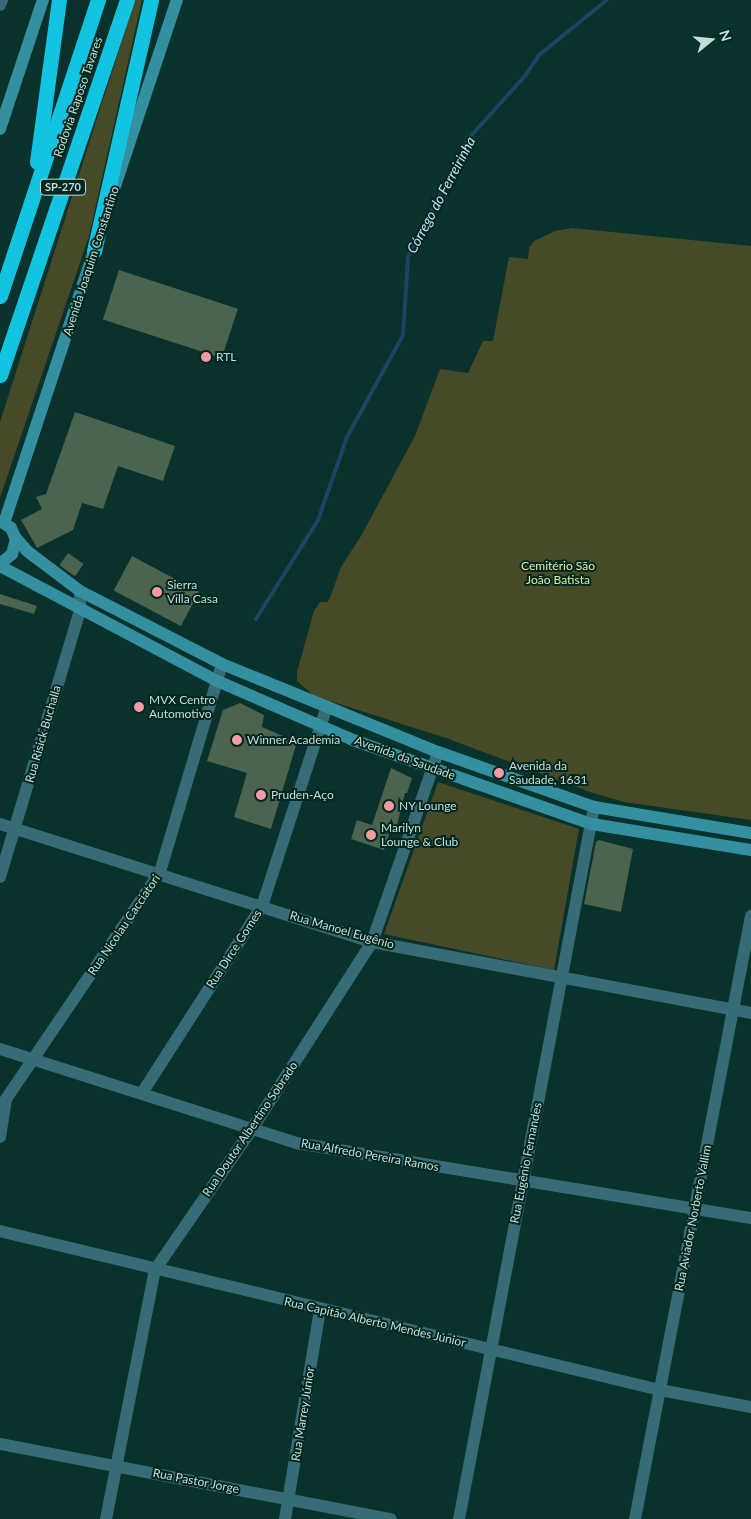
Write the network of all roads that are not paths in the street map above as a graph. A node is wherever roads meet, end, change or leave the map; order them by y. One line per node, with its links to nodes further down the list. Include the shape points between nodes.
1 (2, 0): 8 (street)
2 (44, 0): 9 (street)
3 (59, 0): 10 (highway)
4 (98, 0): 10 (highway, Rodovia Raposo Tavares / SP-270)
5 (127, 0): 13 (highway, Rodovia Raposo Tavares / SP-270)
6 (151, 0): 11 (highway)
7 (177, 0): 11 (street, Avenida Joaquim Constantino)
8 (0, 5)
9 (0, 129)
10 (33, 197): 12 (highway, Rodovia Raposo Tavares / SP-270)
11 (94, 251): 14 (street, Avenida Joaquim Constantino)
12 (0, 296)
13 (0, 375)
14 (2, 522): 15 (street, Avenida da Saudade)
15 (15, 537): 16 (street, via 12,554); 17 (street, Avenida da Saudade, via 27,551)
16 (0, 565): 18 (street, Avenida da Saudade)
17 (80, 590): 18 (street, Rua Risick Buchalla); 19 (street, Avenida da Saudade)
18 (80, 610): 20 (street, Avenida da Saudade); 30 (street, Rua Risick Buchalla)
19 (142, 622): 20 (street); 21 (street, Avenida da Saudade)
20 (138, 641): 22 (street, Avenida da Saudade)
21 (222, 664): 22 (street, Rua Nicolau Cacciatori); 23 (street, Avenida da Saudade)
22 (215, 680): 24 (street, Avenida da Saudade); 33 (street, Rua Nicolau Cacciatori)
23 (327, 706): 24 (street, Rua Dirce Gomes); 25 (street, Avenida da Saudade)
24 (321, 726): 26 (street, Avenida da Saudade); 35 (street, Rua Dirce Gomes)
25 (438, 752): 26 (street, Rua Doutor Albertino Sobrado); 27 (street, Avenida da Saudade)
26 (432, 767): 29 (street, Avenida da Saudade); 37 (street, Rua Doutor Albertino Sobrado)
27 (594, 807): 29 (street, Rua Eugênio Fernandes); 31 (street, Avenida da Saudade)
28 (0, 824): 30 (street, Rua Manoel Eugênio)
29 (592, 824): 32 (street, Avenida da Saudade); 38 (street, Rua Eugênio Fernandes)
30 (16, 828): 33 (street, Rua Manoel Eugênio); 34 (street, Rua Risick Buchalla)
31 (751, 833)
32 (751, 850)
33 (160, 872): 35 (street, Rua Manoel Eugênio); 42 (street, Rua Nicolau Cacciatori)
34 (0, 877)
35 (262, 906): 37 (street, Rua Manoel Eugênio); 43 (street, Rua Dirce Gomes)
36 (751, 916): 39 (street, Rua Aviador Norberto Vallim)
37 (372, 942): 38 (street, Rua Manoel Eugênio); 45 (street, Rua Doutor Albertino Sobrado)
38 (560, 979): 39 (street, Rua Manoel Eugênio); 47 (street, Rua Eugênio Fernandes)
39 (733, 1010): 40 (street, Rua Manoel Eugênio); 48 (street, Rua Aviador Norberto Vallim)
40 (751, 1013)
41 (0, 1049): 42 (street, Rua Alfredo Pereira Ramos)
42 (33, 1059): 43 (street, Rua Alfredo Pereira Ramos); 44 (street, Rua Nicolau Cacciatori)
43 (142, 1093): 45 (street, Rua Alfredo Pereira Ramos)
44 (3, 1103): 46 (street)
45 (252, 1129): 47 (street, Rua Alfredo Pereira Ramos, via 297,1142); 51 (street, Rua Doutor Albertino Sobrado)
46 (0, 1137)
47 (522, 1182): 48 (street, Rua Alfredo Pereira Ramos); 53 (street, Rua Eugênio Fernandes)
48 (696, 1209): 49 (street, Rua Alfredo Pereira Ramos); 54 (street, Rua Aviador Norberto Vallim)
49 (751, 1218)
50 (0, 1231): 51 (street, Rua Capitão Alberto Mendes Júnior)
51 (155, 1270): 52 (street, Rua Capitão Alberto Mendes Júnior); 57 (street, Rua Doutor Albertino Sobrado)
52 (320, 1310): 53 (street, Rua Capitão Alberto Mendes Júnior); 58 (street, Rua Marrey Júnior)
53 (491, 1349): 54 (street, Rua Capitão Alberto Mendes Júnior); 62 (street, Rua Eugênio Fernandes)
54 (660, 1390): 55 (street, Rua Capitão Alberto Mendes Júnior); 63 (street, Rua Aviador Norberto Vallim)
55 (751, 1407)
56 (0, 1444): 57 (street, Rua Pastor Jorge)
57 (116, 1464): 58 (street, Rua Pastor Jorge); 59 (street, Rua Doutor Albertino Sobrado)
58 (289, 1500): 60 (street, Rua Marrey Júnior); 61 (street, Rua Pastor Jorge)
59 (106, 1519)
60 (285, 1519)
61 (391, 1519)
62 (459, 1519)
63 (635, 1519)

